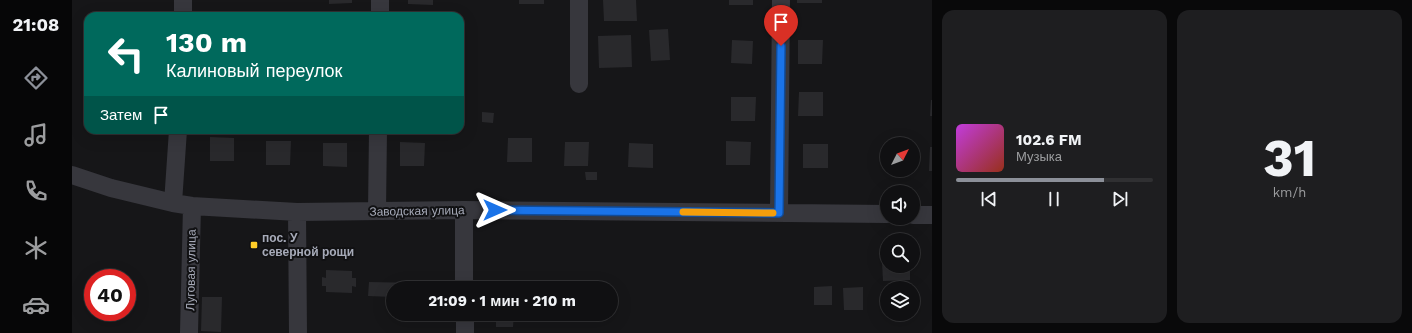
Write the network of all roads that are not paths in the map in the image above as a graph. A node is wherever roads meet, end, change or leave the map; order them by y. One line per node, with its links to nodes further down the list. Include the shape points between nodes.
1 (183, 0): 5 (street)
2 (380, 0): 6 (street)
3 (579, 0): 7 (street)
4 (781, 0): 16 (street)
5 (183, 12)
6 (380, 12)
7 (579, 84)
8 (178, 134): 11 (street)
9 (378, 134): 15 (street)
10 (72, 175): 11 (street, Заводская улица, via 111,188)
11 (174, 203): 12 (street, Заводская улица)
12 (192, 206): 14 (street, Заводская улица); 22 (street, Луговая улица)
13 (464, 210): 15 (street, Заводская улица); 16 (street, Заводская улица); 20 (street)
14 (297, 212): 15 (street, Заводская улица); 23 (street)
15 (377, 212)
16 (779, 213): 17 (street, Заводская улица)
17 (880, 214)
18 (920, 215): 19 (street)
19 (932, 215)
20 (464, 281)
21 (465, 321): 24 (street)
22 (190, 333)
23 (298, 333)
24 (465, 333)

